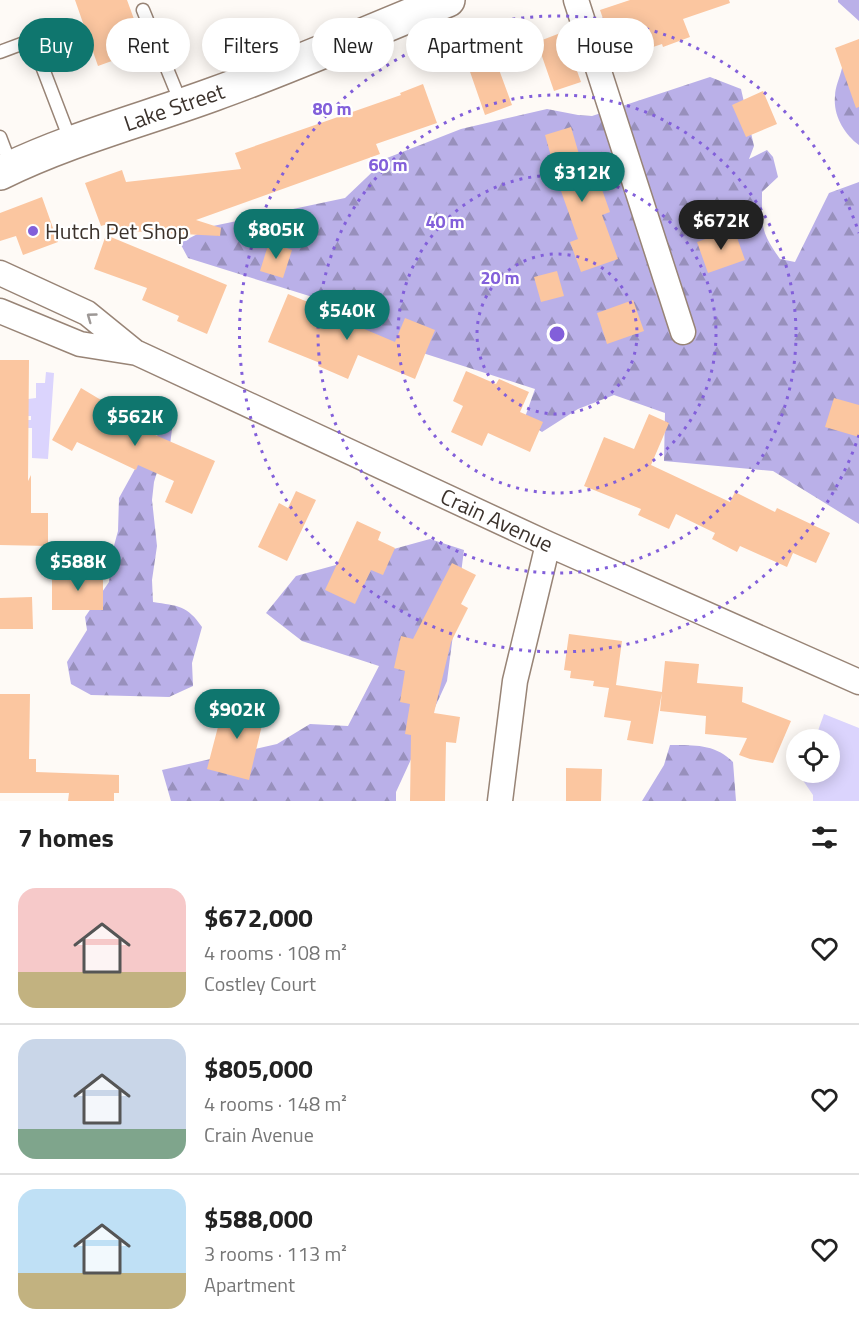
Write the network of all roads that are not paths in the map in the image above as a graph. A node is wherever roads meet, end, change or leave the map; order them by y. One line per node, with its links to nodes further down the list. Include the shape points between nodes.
1 (448, 0): 5 (street, Lake Street)
2 (576, 0): 11 (street)
3 (143, 10): 5 (lane)
4 (0, 52): 7 (lane, via 32,40)
5 (181, 105): 7 (street, Lake Street)
6 (0, 137): 8 (lane)
7 (72, 143): 8 (street, Lake Street)
8 (5, 170)
9 (0, 273): 12 (street, Crain Avenue, one-way to 9, via 87,313)
10 (0, 311): 12 (street, Crain Avenue, via 80,344)
11 (683, 332)
12 (137, 353): 13 (street, Crain Avenue)
13 (548, 544): 14 (street, Crain Avenue); 15 (street, via 515,681)
14 (859, 682)
15 (500, 801)

